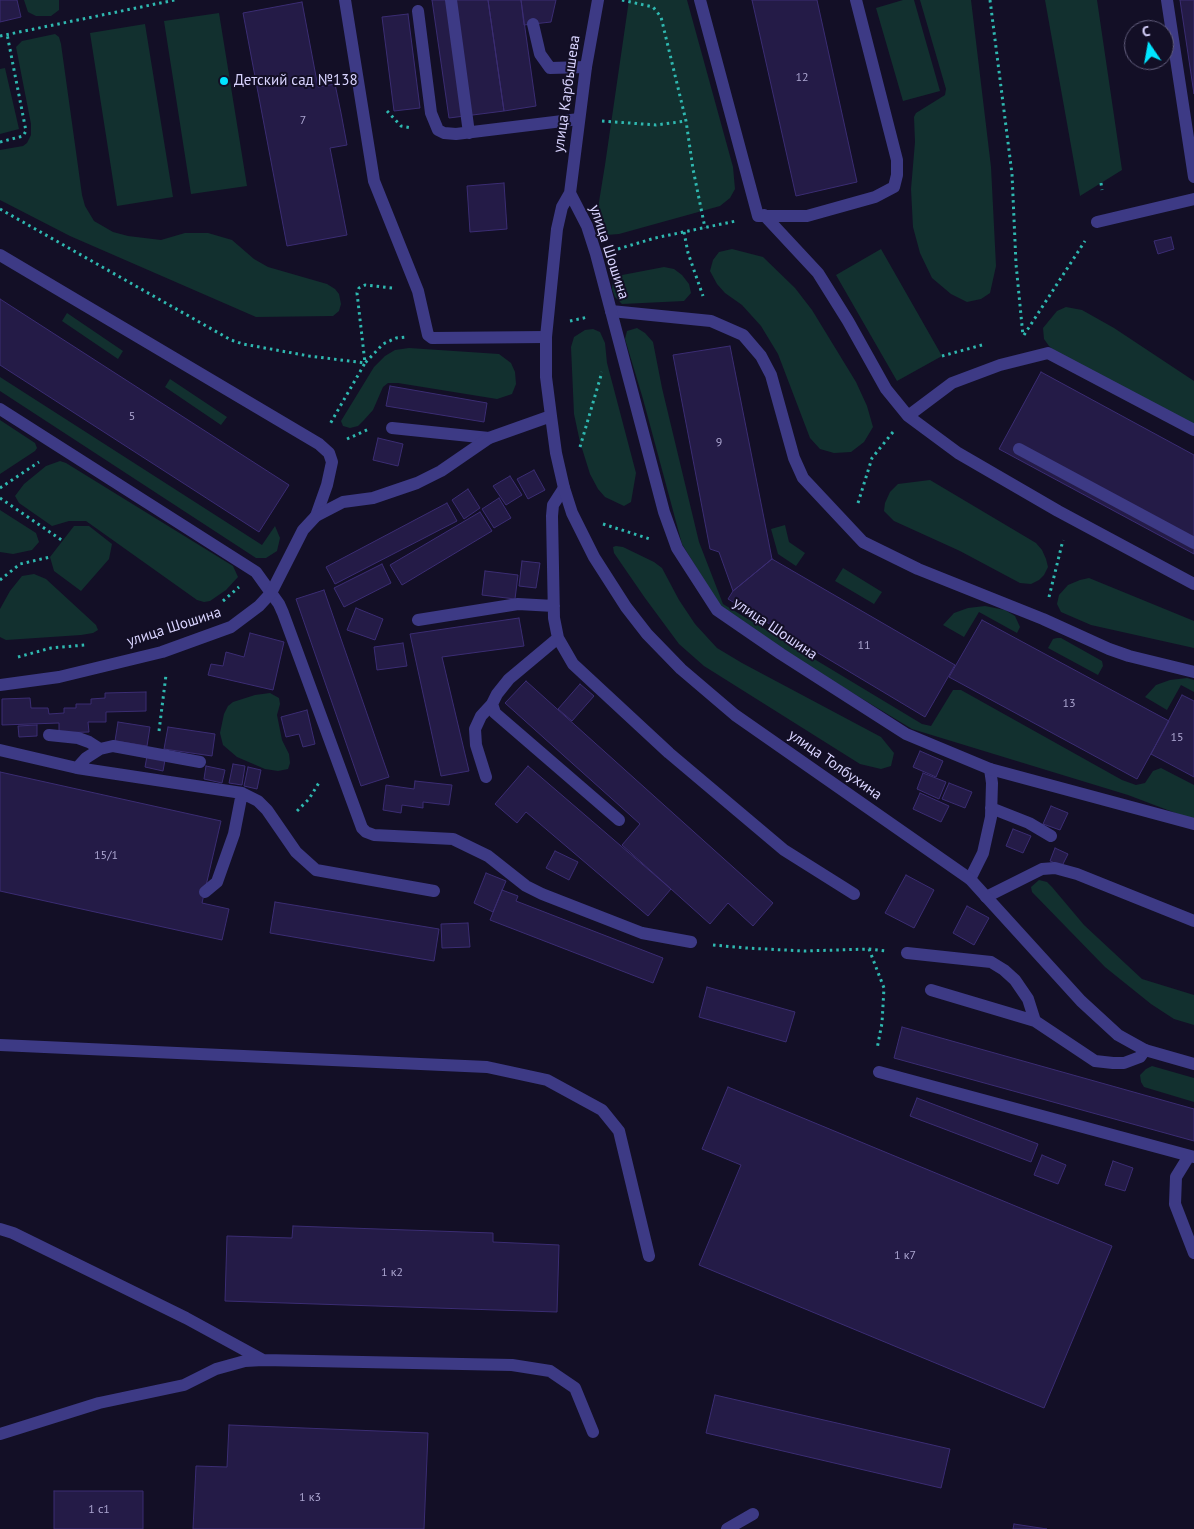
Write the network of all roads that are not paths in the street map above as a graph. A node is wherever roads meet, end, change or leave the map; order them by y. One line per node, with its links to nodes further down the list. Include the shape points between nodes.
1 (345, 0): 19 (street, via 374,181 418,291 428,335 432,338)
2 (451, 0): 11 (street)
3 (598, 0): 9 (street, улица Карбышева)
4 (700, 0): 15 (street, via 758,216)
5 (856, 0): 15 (street, via 897,160 894,187 875,197 807,216)
6 (1167, 0): 12 (street)
7 (418, 11): 11 (street, via 431,114 438,130)
8 (533, 24): 9 (street, via 540,54 550,68)
9 (586, 67): 10 (street, улица Карбышева)
10 (579, 119): 11 (street); 13 (street, улица Карбышева)
11 (470, 133)
12 (1194, 178)
13 (570, 193): 18 (street, улица Шошина, via 587,226); 19 (street, улица Шошина, via 562,207 557,228)
14 (1194, 199): 16 (street)
15 (764, 215): 22 (street, via 818,273 886,389)
16 (1097, 222)
17 (0, 255): 28 (street, via 319,444 329,453 332,462)
18 (611, 311): 35 (street, via 711,321 743,335 761,356 771,375 794,458 804,478 863,542 918,569 1110,649); 43 (street, улица Шошина, via 664,512 677,548 717,610 906,734)
19 (547, 332): 21 (street, улица Шошина, via 546,377)
20 (0, 408): 31 (street, via 256,572)
21 (551, 416): 25 (street, улица Шошина); 27 (street, улица Толбухина)
22 (908, 416): 24 (street, via 952,383 1048,353); 30 (street, via 958,453)
23 (392, 428): 25 (street)
24 (1194, 430)
25 (489, 438): 28 (street, улица Шошина, via 417,483 373,498 343,502)
26 (1019, 449): 29 (street)
27 (564, 488): 32 (street, via 553,505 552,516); 50 (street, улица Толбухина, via 572,513 594,557 626,607 680,669 735,715)
28 (316, 516): 31 (street, улица Шошина, via 303,530)
29 (1194, 543)
30 (1194, 584)
31 (271, 593): 36 (street, улица Шошина, via 231,627 162,652 58,677); 56 (street, via 283,613 366,832 453,839 488,856 526,886 542,894 642,933)
32 (554, 606): 33 (street, via 518,604); 34 (street)
33 (418, 620)
34 (558, 638): 37 (street, via 509,679); 53 (street, via 573,664 669,754 784,850)
35 (1194, 672)
36 (0, 685)
37 (492, 704): 44 (street, via 475,729 476,745); 47 (street, via 495,713)
38 (49, 735): 39 (street, via 78,738)
39 (100, 749): 41 (street, via 113,746); 42 (street)
40 (0, 750): 42 (street)
41 (200, 762)
42 (77, 768): 45 (street)
43 (990, 769): 46 (street); 48 (street, улица Шошина)
44 (486, 777)
45 (242, 793): 51 (street, via 234,834 217,882); 52 (street, via 267,810 296,852 316,870)
46 (991, 808): 49 (street); 50 (street, via 984,853)
47 (619, 820)
48 (1194, 824)
49 (1051, 836)
50 (970, 879): 54 (street, улица Толбухина)
51 (205, 892)
52 (434, 892)
53 (854, 894)
54 (986, 897): 55 (street, via 1042,869 1055,868); 61 (street, улица Толбухина, via 1082,1001 1118,1035)
55 (1194, 921)
56 (691, 942)
57 (907, 953): 59 (street, via 991,962 1015,980 1028,999)
58 (931, 990): 59 (street)
59 (1035, 1021): 61 (street, via 1096,1061 1124,1063 1140,1057)
60 (0, 1045): 69 (street, via 487,1067 547,1080 602,1110 619,1131)
61 (1145, 1050): 62 (street, улица Толбухина)
62 (1194, 1064)
63 (880, 1072): 64 (street)
64 (1191, 1157): 65 (street, via 1176,1177 1174,1204)
65 (1180, 1216): 66 (street); 68 (street)
66 (1194, 1219)
67 (0, 1228): 70 (street, via 186,1318)
68 (1194, 1253)
69 (649, 1256)
70 (263, 1360): 71 (street, via 512,1365 550,1371 576,1388); 72 (street, via 216,1368 184,1385 99,1403)
71 (593, 1432)
72 (0, 1434)
73 (752, 1514): 74 (street)
74 (727, 1529)

